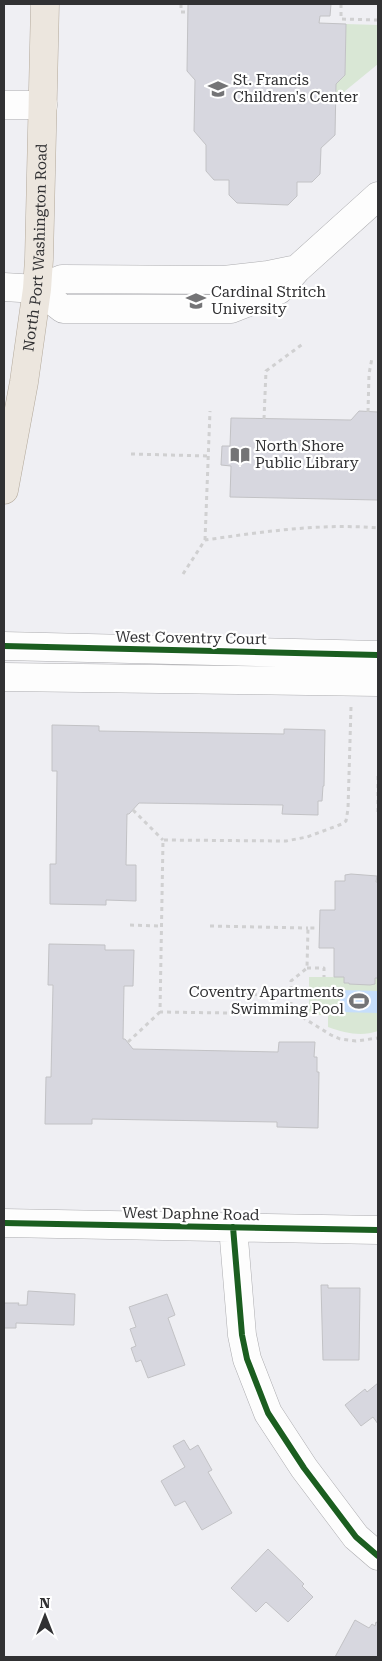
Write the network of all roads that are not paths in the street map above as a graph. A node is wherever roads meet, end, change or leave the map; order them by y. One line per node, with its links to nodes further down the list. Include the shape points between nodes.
1 (45, 4): 3 (main road, North Port Washington Road)
2 (4, 105): 3 (street)
3 (43, 105): 6 (main road, North Port Washington Road)
4 (378, 196): 6 (street, via 297,269 279,290 231,309 63,309)
5 (4, 287): 6 (street)
6 (37, 289): 7 (main road, North Port Washington Road)
7 (4, 490)
8 (4, 646): 9 (street, West Coventry Court)
9 (378, 656)
10 (4, 677): 11 (street)
11 (378, 682)
12 (4, 1223): 13 (street, West Daphne Road)
13 (233, 1227): 14 (street, West Daphne Road); 15 (street, via 242,1334 247,1359 268,1413 356,1537)
14 (378, 1230)
15 (378, 1556)

